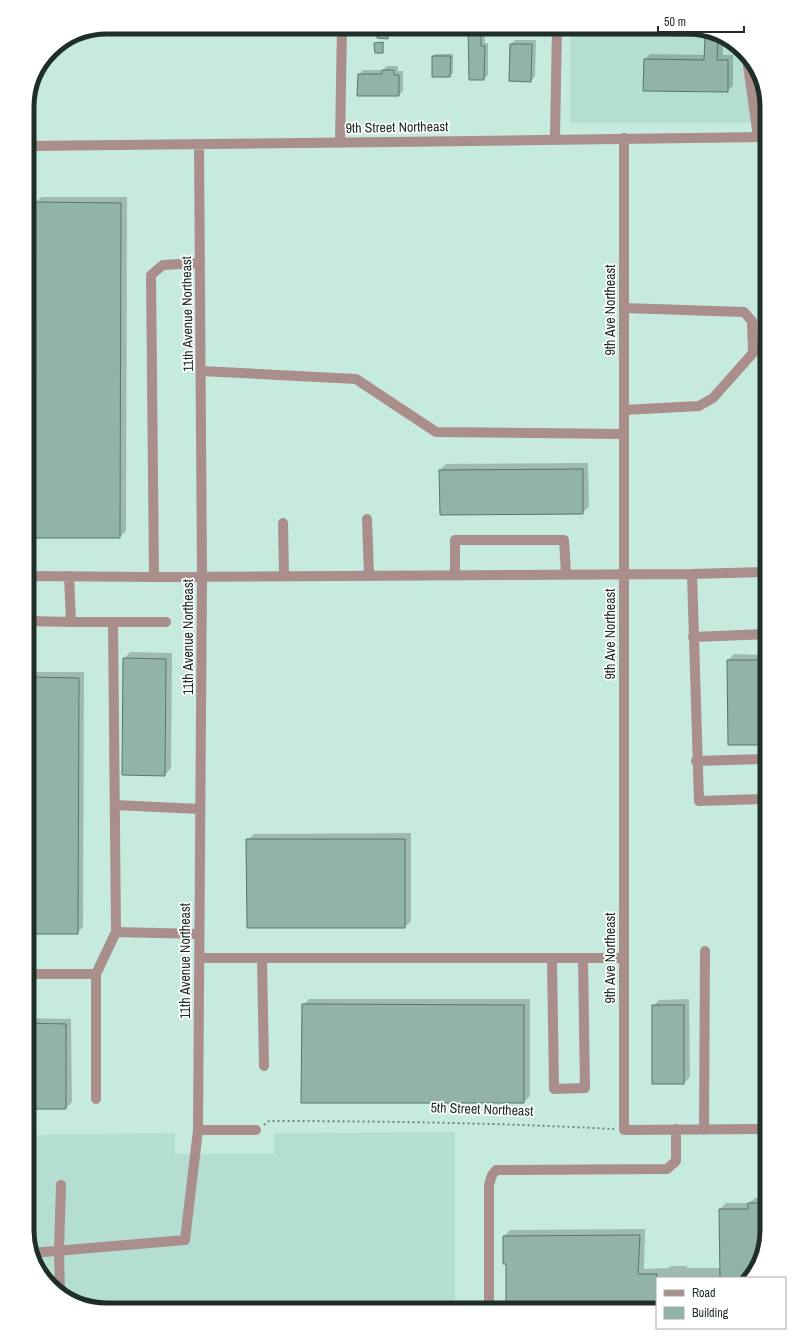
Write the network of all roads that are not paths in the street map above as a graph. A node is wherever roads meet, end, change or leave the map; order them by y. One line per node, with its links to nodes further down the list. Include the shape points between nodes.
1 (342, 34): 8 (street)
2 (557, 34): 6 (street)
3 (749, 67): 4 (street)
4 (760, 122)
5 (760, 137): 7 (street, 9th Street Northeast)
6 (555, 138): 7 (street, 9th Street Northeast); 8 (street, 9th Street Northeast)
7 (624, 138): 12 (street, 9th Ave Northeast)
8 (340, 142): 9 (street, 9th Street Northeast)
9 (199, 145): 10 (street, 9th Street Northeast); 11 (street, 11th Avenue Northeast)
10 (34, 146)
11 (200, 263): 13 (street, 11th Avenue Northeast); 27 (street, via 163,265 151,274)
12 (624, 308): 14 (street, 9th Ave Northeast); 14 (street, via 744,312 752,321 753,353 713,398 699,406)
13 (201, 371): 15 (street, via 356,379 436,432); 28 (street, 11th Avenue Northeast)
14 (624, 410): 15 (street, 9th Ave Northeast)
15 (623, 434): 19 (street, 9th Ave Northeast)
16 (367, 519): 22 (street)
17 (283, 523): 26 (street)
18 (760, 572): 21 (street)
19 (624, 573): 20 (street); 21 (street); 47 (street, 9th Ave Northeast)
20 (566, 574): 23 (street); 23 (street, via 564,540 455,540)
21 (692, 574): 34 (street)
22 (369, 575): 23 (street); 26 (street)
23 (455, 575)
24 (34, 576): 25 (street)
25 (69, 576): 27 (street); 30 (street)
26 (284, 576): 28 (street)
27 (154, 577): 28 (street)
28 (202, 577): 39 (street, 11th Avenue Northeast)
29 (34, 622): 30 (street)
30 (71, 622): 31 (street)
31 (113, 622): 32 (street); 38 (street)
32 (166, 622)
33 (760, 634): 34 (street)
34 (693, 636): 36 (street)
35 (760, 759): 36 (street)
36 (696, 761): 37 (street, via 699,801)
37 (760, 799)
38 (115, 805): 39 (street); 40 (street)
39 (200, 809): 41 (street, 11th Avenue Northeast)
40 (116, 932): 41 (street); 49 (street)
41 (199, 934): 43 (street, 11th Avenue Northeast)
42 (705, 950): 56 (street)
43 (199, 958): 44 (street); 54 (street, 11th Avenue Northeast)
44 (262, 958): 45 (street); 50 (street)
45 (552, 958): 46 (street); 46 (street, via 554,1089 585,1088)
46 (584, 958): 47 (street)
47 (624, 958): 52 (street, 9th Ave Northeast, via 624,1130)
48 (34, 974): 49 (street)
49 (96, 974): 51 (street)
50 (264, 1066)
51 (96, 1099)
52 (676, 1129): 56 (street); 61 (street, via 676,1161 667,1169 496,1170 489,1185)
53 (760, 1129): 56 (street)
54 (198, 1130): 55 (street); 58 (street, 11th Avenue Northeast, via 184,1240)
55 (256, 1130)
56 (704, 1130)
57 (61, 1185): 58 (street)
58 (59, 1251): 59 (street); 60 (street)
59 (38, 1253)
60 (60, 1286)
61 (489, 1303)

